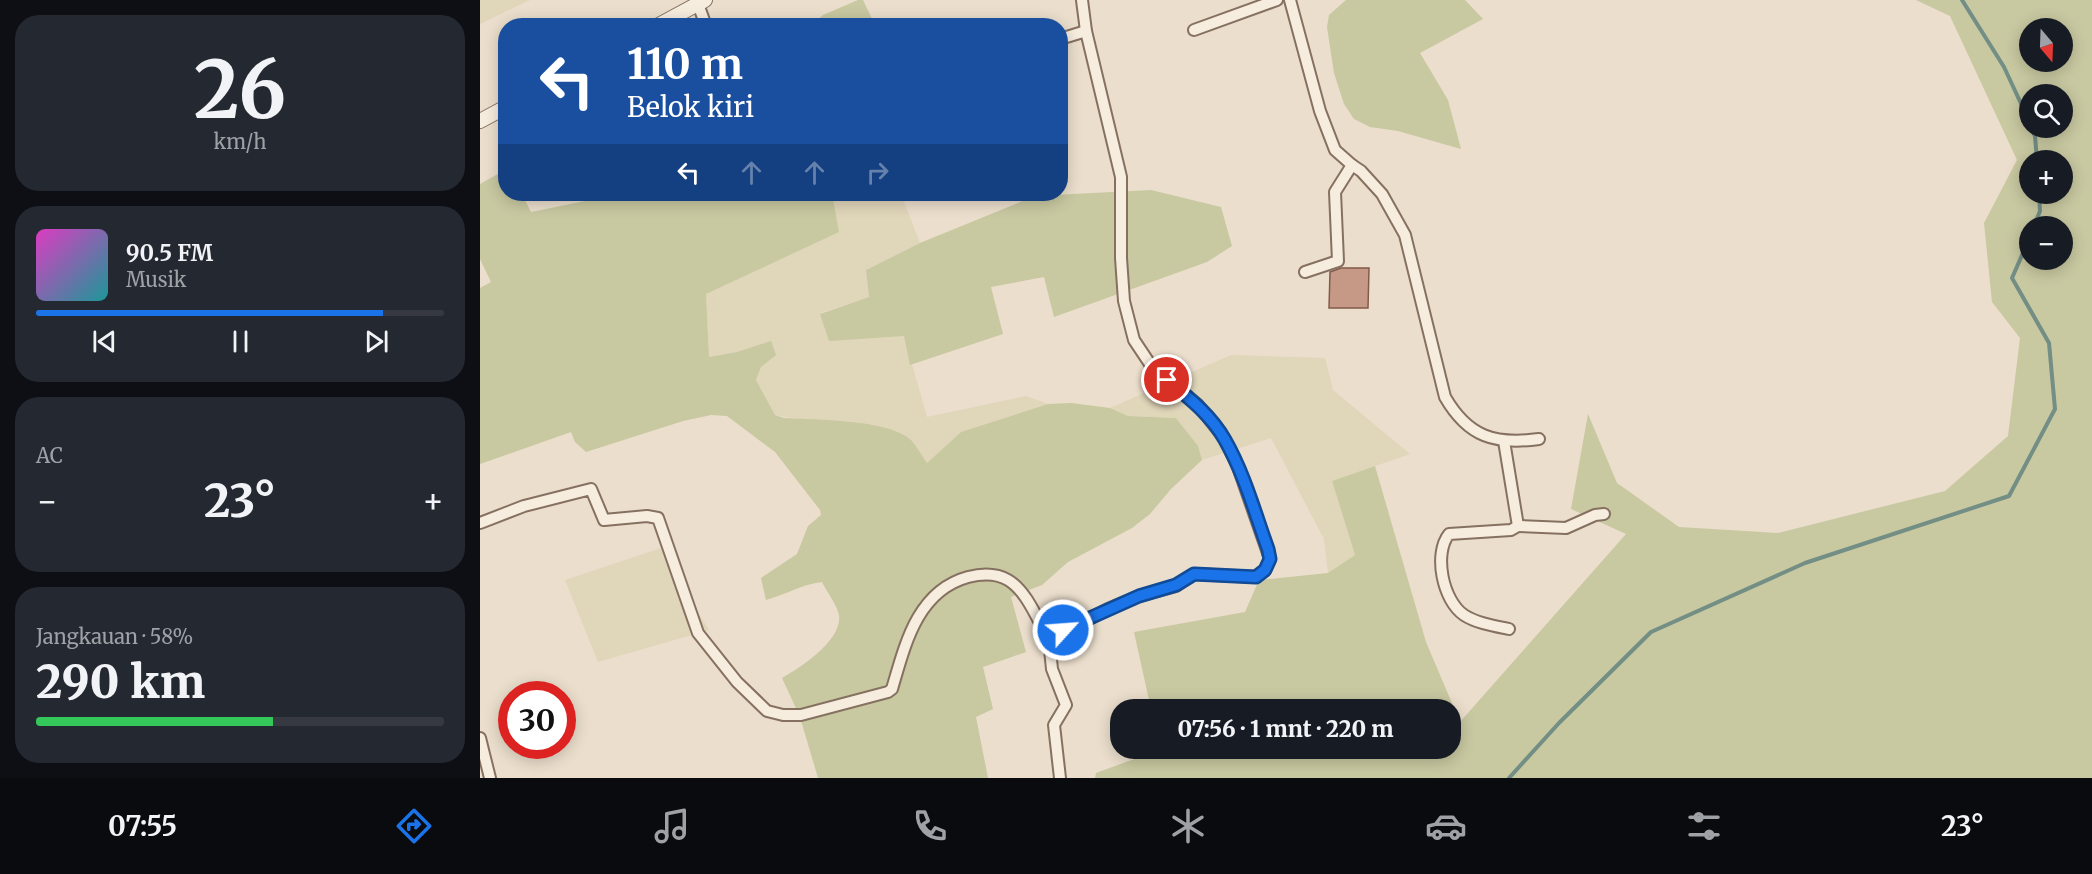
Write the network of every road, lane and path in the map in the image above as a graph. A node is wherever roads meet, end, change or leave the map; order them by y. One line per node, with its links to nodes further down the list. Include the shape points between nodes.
1 (1082, 0): 8 (street)
2 (1277, 0): 7 (street)
3 (1290, 0): 12 (street, via 1324,121 1335,150)
4 (701, 2): 5 (street); 6 (street)
5 (672, 18)
6 (704, 18)
7 (1194, 30)
8 (1086, 31): 9 (street); 20 (street, via 1121,177 1124,301 1134,340 1152,367 1198,405 1224,438 1270,559 1256,577 1194,574 1176,585 1108,609)
9 (1068, 37)
10 (498, 111): 11 (street)
11 (480, 121)
12 (1352, 165): 13 (street, via 1335,192 1338,261); 15 (street, via 1382,194 1405,235 1445,397 1453,411 1475,432)
13 (1305, 272)
14 (1539, 439): 15 (street)
15 (1504, 441): 18 (street)
16 (1604, 514): 18 (street, via 1566,528)
17 (480, 523): 20 (street, via 524,506 591,489 604,520 658,518 698,633 736,682 767,711 783,715 801,715 892,689 907,636 917,619 940,590 956,581 990,574 1008,579 1022,592)
18 (1518, 526): 19 (street, via 1511,530 1449,534 1442,543 1439,568 1460,612)
19 (1509, 629)
20 (1049, 640): 23 (street, via 1052,669 1066,705 1054,725)
21 (480, 738): 22 (street)
22 (490, 778)
23 (1060, 778)

